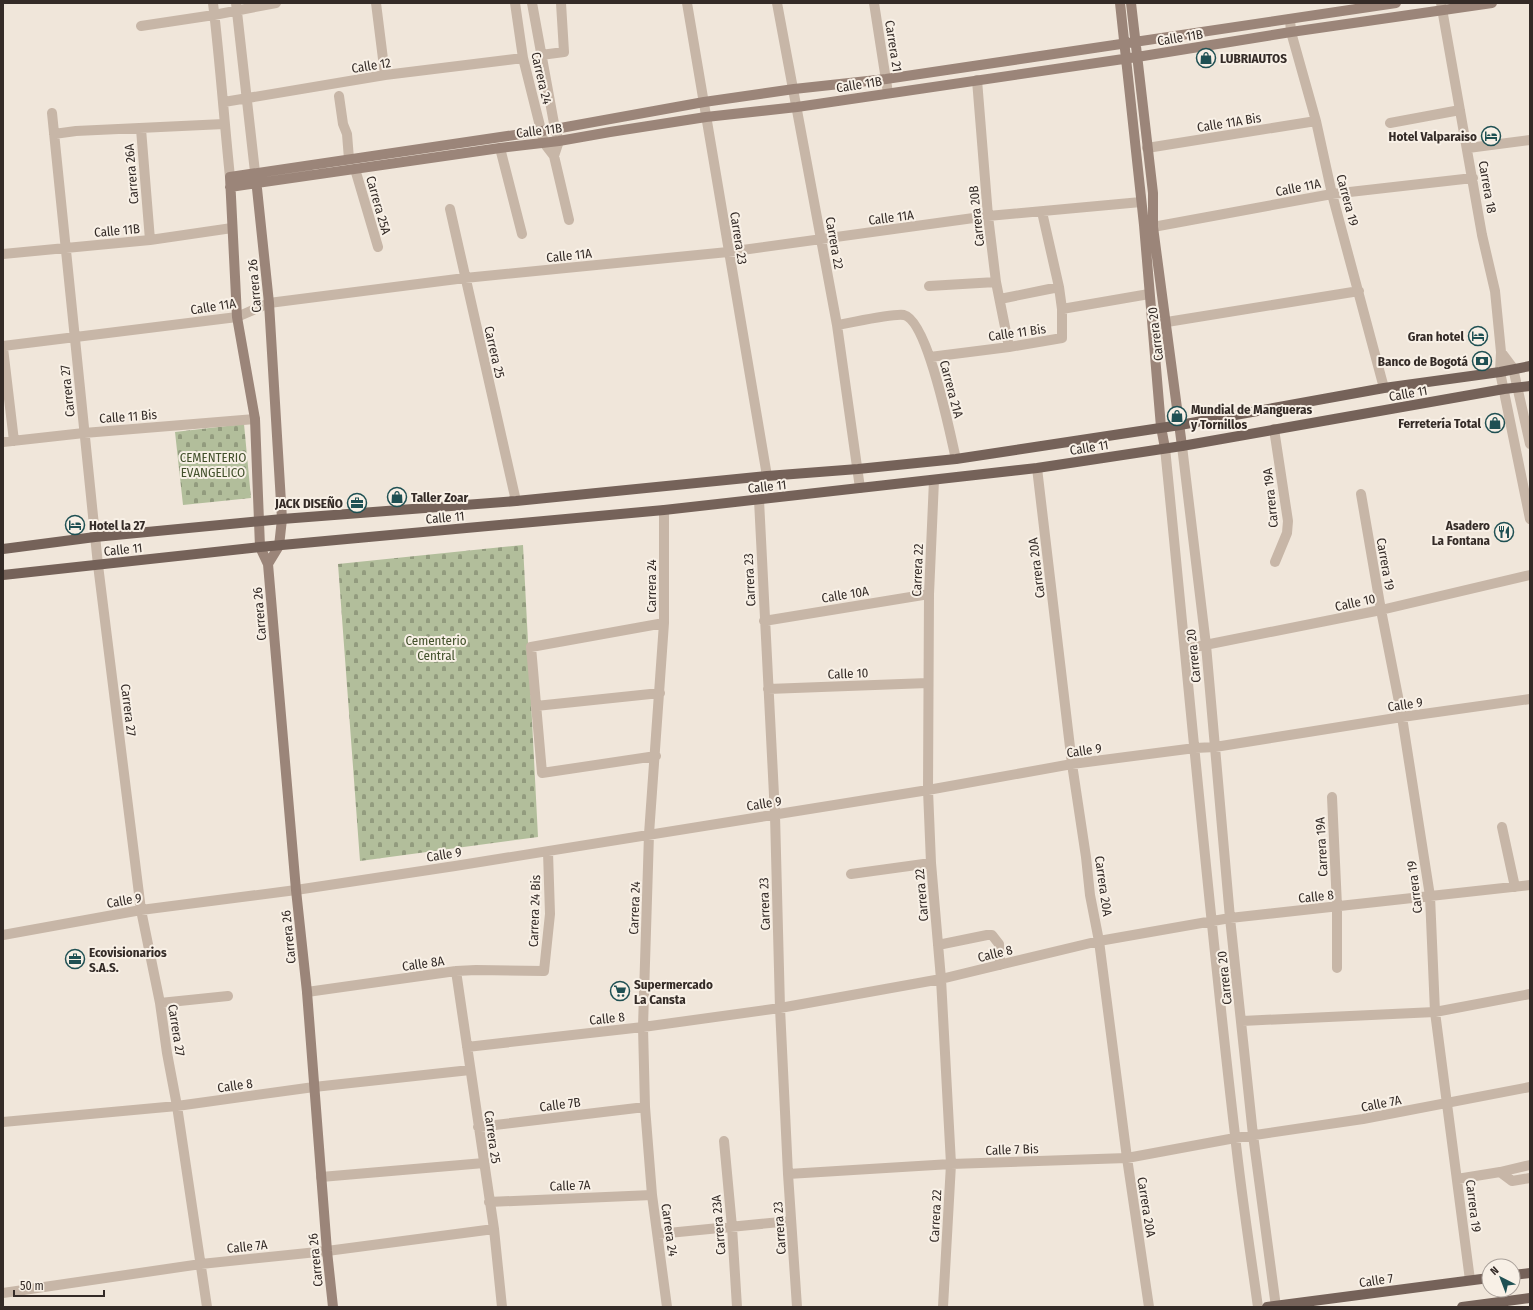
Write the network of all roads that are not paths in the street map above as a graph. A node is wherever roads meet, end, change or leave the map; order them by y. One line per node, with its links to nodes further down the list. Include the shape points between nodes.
1 (213, 3): 16 (street, Carrera 26)
2 (276, 3): 14 (street)
3 (376, 3): 26 (street)
4 (515, 3): 24 (street, Carrera 24)
5 (532, 3): 22 (street, Carrera 24)
6 (561, 3): 22 (street, via 564,52)
7 (687, 3): 34 (street, Carrera 23)
8 (777, 3): 29 (street, Carrera 22)
9 (874, 3): 27 (street, Carrera 21)
10 (1120, 3): 21 (street, Carrera 20)
11 (1131, 3): 20 (street, Carrera 20)
12 (1396, 3): 17 (street, Calle 11B)
13 (1492, 3): 15 (street, Calle 11B)
14 (236, 6): 16 (street); 32 (street, Carrera 26)
15 (1441, 6): 19 (street, Calle 11B); 36 (street, Carrera 18)
16 (214, 15): 18 (street); 33 (street, Carrera 26)
17 (1290, 19): 19 (street, Carrera 19); 20 (street, Calle 11B)
18 (141, 26)
19 (1291, 32): 23 (street, Calle 11B); 39 (street, Carrera 19)
20 (1136, 41): 21 (street, Calle 11B); 23 (street, Carrera 20)
21 (1124, 43): 25 (street, Carrera 20); 27 (street, Calle 11B)
22 (541, 55): 43 (street, Carrera 24)
23 (1137, 57): 25 (street, Calle 11B); 50 (street, Carrera 20)
24 (523, 58): 26 (street, Calle 12); 44 (street, Carrera 24)
25 (1126, 58): 28 (street, Calle 11B); 61 (street, Carrera 20)
26 (385, 76): 32 (street, Calle 12)
27 (886, 79): 29 (street, Calle 11B); 30 (street, Carrera 21)
28 (977, 80): 30 (street, Calle 11B); 64 (street, Carrera 20B)
29 (794, 89): 34 (street, Calle 11B); 35 (street, Carrera 22)
30 (888, 93): 35 (street, Calle 11B)
31 (339, 96): 53 (street)
32 (247, 99): 33 (street, Calle 12); 55 (street, Carrera 26)
33 (224, 102): 41 (street, Carrera 26)
34 (704, 102): 38 (street, Carrera 23); 43 (street, Calle 11B)
35 (796, 107): 38 (street, Calle 11B); 69 (street, Carrera 22)
36 (1460, 110): 40 (street); 51 (street, Carrera 18)
37 (52, 114): 45 (street, Carrera 27)
38 (706, 117): 47 (street, Calle 11B); 73 (street, Carrera 23)
39 (1316, 121): 50 (street, Calle 11A Bis); 60 (street, Carrera 19)
40 (1390, 123)
41 (224, 124): 42 (street); 56 (street, Carrera 26)
42 (141, 129): 45 (street); 70 (street, Carrera 26A)
43 (555, 129): 44 (street, Calle 11B); 47 (street, Carrera 24)
44 (541, 130): 48 (street, Carrera 24); 53 (street, Calle 11B)
45 (54, 134): 72 (street, Carrera 27)
46 (1530, 140): 51 (street)
47 (560, 142): 48 (street, Calle 11B); 52 (street)
48 (544, 143): 49 (street, Calle 11B); 52 (street, Carrera 24)
49 (500, 148): 54 (street, Calle 11B); 68 (street)
50 (1147, 148): 66 (street, Carrera 20, via 1153,193)
51 (1468, 148): 57 (street, Carrera 18)
52 (554, 156): 65 (street, Carrera 24)
53 (349, 159): 55 (street, Calle 11B)
54 (355, 169): 58 (street, Calle 11B); 71 (street, Carrera 25A)
55 (255, 172): 56 (street, Calle 11B); 58 (street, Carrera 26)
56 (230, 177): 59 (street, Carrera 26)
57 (1473, 178): 60 (street, Calle 11A); 90 (street, Carrera 18, via 1482,235 1495,291)
58 (258, 184): 59 (street, Calle 11B); 82 (street, Carrera 26)
59 (230, 187): 67 (street, Carrera 26)
60 (1332, 194): 66 (street, Calle 11A); 79 (street, Carrera 19)
61 (1141, 202): 63 (street, Calle 11A); 80 (street, Carrera 20)
62 (450, 209): 75 (street, Carrera 25)
63 (1042, 212): 64 (street, Calle 11A); 78 (street)
64 (988, 216): 69 (street, Calle 11A, via 920,227); 76 (street, Carrera 20B)
65 (570, 220)
66 (1153, 227): 85 (street, Carrera 20)
67 (232, 228): 70 (street, Calle 11B); 84 (street, Carrera 26)
68 (522, 234)
69 (821, 238): 73 (street, Calle 11A); 86 (street, Carrera 22)
70 (150, 240): 72 (street, Calle 11B)
71 (378, 247)
72 (65, 248): 74 (street, Calle 11B); 87 (street, Carrera 27)
73 (728, 252): 75 (street, Calle 11A); 112 (street, Carrera 23)
74 (3, 254)
75 (465, 278): 82 (street, Calle 11A); 117 (street, Carrera 25)
76 (996, 282): 77 (street); 81 (street, Carrera 20B)
77 (929, 286)
78 (1059, 288): 81 (street); 83 (street)
79 (1359, 291): 85 (street); 96 (street, Carrera 19)
80 (1149, 294): 83 (street); 101 (street, Carrera 20)
81 (1000, 299): 89 (street, Carrera 20B)
82 (269, 303): 84 (street, Calle 11A); 119 (street, Carrera 26)
83 (1062, 309): 89 (street, Calle 11 Bis, via 1062,338)
84 (237, 317): 87 (street, Calle 11A); 99 (street, Carrera 26)
85 (1167, 322): 100 (street, Carrera 20)
86 (837, 325): 91 (street, Carrera 21A, via 902,315 910,318 918,328); 111 (street, Carrera 22)
87 (75, 338): 88 (street, Calle 11A); 103 (street, Carrera 27)
88 (3, 347): 104 (street)
89 (1009, 347): 91 (street, Calle 11 Bis)
90 (1501, 352): 93 (street); 94 (street, Carrera 18)
91 (930, 357): 109 (street, Carrera 21A)
92 (1530, 366): 93 (main road, Calle 11)
93 (1513, 368): 94 (main road, Calle 11); 97 (street)
94 (1500, 372): 96 (main road, Calle 11); 98 (street, Carrera 18)
95 (1530, 386): 97 (main road, Calle 11)
96 (1384, 388): 100 (main road, Calle 11)
97 (1517, 388): 98 (main road, Calle 11); 106 (street)
98 (1504, 389): 102 (main road, Calle 11); 120 (street, Carrera 18)
99 (255, 419): 103 (street, Calle 11 Bis); 121 (street, Carrera 26)
100 (1180, 425): 101 (main road, Calle 11); 107 (street, Carrera 20)
101 (1161, 427): 108 (street, Carrera 20); 109 (main road, Calle 11)
102 (1274, 429): 107 (main road, Calle 11); 126 (street, Carrera 19A, via 1288,521 1287,533)
103 (84, 433): 104 (street, Calle 11 Bis); 122 (street, Carrera 27)
104 (14, 441): 105 (street, Calle 11 Bis)
105 (3, 442)
106 (1530, 444)
107 (1182, 446): 108 (main road, Calle 11); 135 (street, Carrera 20)
108 (1165, 448): 110 (main road, Calle 11); 136 (street, Carrera 20)
109 (956, 459): 111 (main road, Calle 11)
110 (1037, 468): 113 (main road, Calle 11); 146 (street, Carrera 20A)
111 (858, 469): 112 (main road, Calle 11); 114 (street, Carrera 22)
112 (766, 476): 117 (main road, Calle 11)
113 (934, 480): 114 (main road, Calle 11); 131 (street, Carrera 22)
114 (860, 488): 116 (main road, Calle 11)
115 (1361, 494): 132 (street, Carrera 19)
116 (759, 500): 118 (main road, Calle 11); 133 (street, Carrera 23)
117 (516, 501): 119 (main road, Calle 11)
118 (664, 510): 123 (main road, Calle 11); 134 (street, Carrera 24)
119 (282, 519): 121 (main road, Calle 11); 123 (street, Carrera 26)
120 (1530, 519)
121 (259, 522): 122 (main road, Calle 11); 124 (street, Carrera 26)
122 (95, 537): 125 (main road, Calle 11); 128 (street, Carrera 27)
123 (279, 546): 124 (main road, Calle 11); 127 (street, Carrera 26)
124 (260, 547): 127 (street, Carrera 26); 128 (main road, Calle 11)
125 (3, 549)
126 (1275, 562)
127 (268, 564): 157 (street, Carrera 26)
128 (98, 565): 129 (main road, Calle 11); 160 (street, Carrera 27)
129 (3, 575)
130 (1530, 575): 132 (street, Calle 10)
131 (930, 594): 133 (street, Calle 10A); 137 (street, Carrera 22)
132 (1381, 610): 135 (street, Calle 10); 142 (street, Carrera 19)
133 (764, 621): 138 (street, Carrera 23)
134 (664, 623): 139 (street, Carrera 24); 141 (street, via 531,647)
135 (1206, 645): 136 (street, Calle 10); 143 (street, Carrera 20)
136 (1185, 649): 144 (street, Carrera 20)
137 (928, 683): 138 (street, Calle 10); 147 (street, Carrera 22)
138 (768, 689): 149 (street, Carrera 23)
139 (660, 693): 141 (street); 145 (street, Carrera 24)
140 (1530, 699): 142 (street, Calle 9)
141 (536, 706): 145 (street, via 542,773)
142 (1402, 718): 143 (street, Calle 9); 158 (street, Carrera 19)
143 (1215, 747): 144 (street, Calle 9); 161 (street, Carrera 20)
144 (1195, 748): 146 (street, Calle 9); 162 (street, Carrera 20)
145 (656, 756): 151 (street, Carrera 24)
146 (1072, 764): 147 (street, Calle 9); 164 (street, Carrera 20A)
147 (928, 790): 149 (street, Calle 9); 153 (street, Carrera 22)
148 (1332, 797): 159 (street, Carrera 19A)
149 (775, 815): 151 (street, Calle 9); 175 (street, Carrera 23)
150 (1502, 827): 156 (street)
151 (649, 834): 152 (street, Calle 9); 178 (street, Carrera 24)
152 (548, 852): 157 (street, Calle 9); 169 (street, Carrera 24 Bis, via 550,914)
153 (931, 863): 154 (street); 165 (street, Carrera 22)
154 (851, 874)
155 (1530, 885): 156 (street, Calle 8)
156 (1515, 887): 158 (street, Calle 8)
157 (296, 890): 160 (street, Calle 9); 171 (street, Carrera 26)
158 (1430, 896): 159 (street, Calle 8); 176 (street, Carrera 19)
159 (1337, 906): 161 (street, Calle 8); 167 (street, Carrera 19A)
160 (141, 910): 163 (street, Calle 9); 174 (street, Carrera 27)
161 (1230, 918): 162 (street, Calle 8); 177 (street, Carrera 20)
162 (1211, 922): 164 (street, Calle 8); 189 (street, Carrera 20)
163 (3, 935)
164 (1099, 941): 166 (street, Calle 8); 191 (street, Carrera 20A)
165 (938, 945): 166 (street, via 992,935 999,944); 170 (street, Carrera 22)
166 (1000, 965): 170 (street, Calle 8)
167 (1337, 968)
168 (456, 971): 169 (street, Calle 8A); 171 (street, Calle 8A); 179 (street, Carrera 25)
169 (544, 971)
170 (941, 979): 175 (street, Calle 8); 193 (street, Carrera 22)
171 (307, 992): 181 (street, Carrera 26)
172 (1530, 994): 176 (street)
173 (228, 996): 174 (street)
174 (160, 1003): 184 (street, Carrera 27)
175 (780, 1008): 178 (street, Calle 8); 196 (street, Carrera 23)
176 (1435, 1012): 177 (street); 183 (street, Carrera 19)
177 (1242, 1021): 188 (street, Carrera 20)
178 (643, 1027): 179 (street, Calle 8); 185 (street, Carrera 24)
179 (467, 1047): 180 (street, Carrera 25)
180 (470, 1070): 181 (street, Calle 8); 187 (street, Carrera 25)
181 (314, 1087): 184 (street, Calle 8); 197 (street, Carrera 26)
182 (1530, 1087): 183 (street, Calle 7A)
183 (1448, 1103): 188 (street, Calle 7A, via 1363,1119); 199 (street, Carrera 19)
184 (177, 1106): 186 (street, Calle 8); 207 (street, Carrera 27)
185 (645, 1107): 187 (street, Calle 7B); 200 (street, Carrera 24)
186 (3, 1122)
187 (478, 1127): 192 (street, Carrera 25)
188 (1253, 1135): 189 (street, Calle 7A); 223 (street, Carrera 20)
189 (1235, 1138): 191 (street, Calle 7 Bis); 221 (street, Carrera 20)
190 (724, 1141): 203 (street, Carrera 23A)
191 (1127, 1158): 193 (street, Calle 7 Bis); 220 (street, Carrera 20A)
192 (484, 1163): 197 (street); 201 (street, Carrera 25)
193 (951, 1164): 196 (street, Calle 7 Bis); 219 (street, Carrera 22)
194 (1530, 1166): 195 (street)
195 (1500, 1172): 198 (street, via 1512,1181); 199 (street)
196 (788, 1174): 202 (street, Carrera 23)
197 (321, 1177): 206 (street, Carrera 26)
198 (1530, 1178)
199 (1458, 1179): 209 (street, Carrera 19)
200 (652, 1195): 201 (street, Calle 7A); 205 (street, Carrera 24)
201 (489, 1202): 204 (street, Carrera 25)
202 (791, 1221): 203 (street); 218 (street, Carrera 23)
203 (732, 1227): 205 (street); 217 (street, Carrera 23A)
204 (494, 1229): 206 (street, Calle 7A); 215 (street, Carrera 25)
205 (658, 1234): 216 (street, Carrera 24)
206 (327, 1251): 207 (street, Calle 7A); 214 (street, Carrera 26)
207 (200, 1264): 210 (street, Calle 7A); 213 (street, Carrera 27)
208 (1481, 1279): 209 (main road, Calle 7)
209 (1470, 1280): 223 (main road, Calle 7)
210 (3, 1293)
211 (1530, 1298): 212 (main road)
212 (1477, 1306): 224 (main road)
213 (207, 1307)
214 (333, 1307)
215 (502, 1307)
216 (667, 1307)
217 (737, 1307)
218 (797, 1307)
219 (943, 1307)
220 (1149, 1307)
221 (1258, 1307)
222 (1267, 1307): 223 (main road, Calle 7)
223 (1276, 1307)
224 (1462, 1307)

